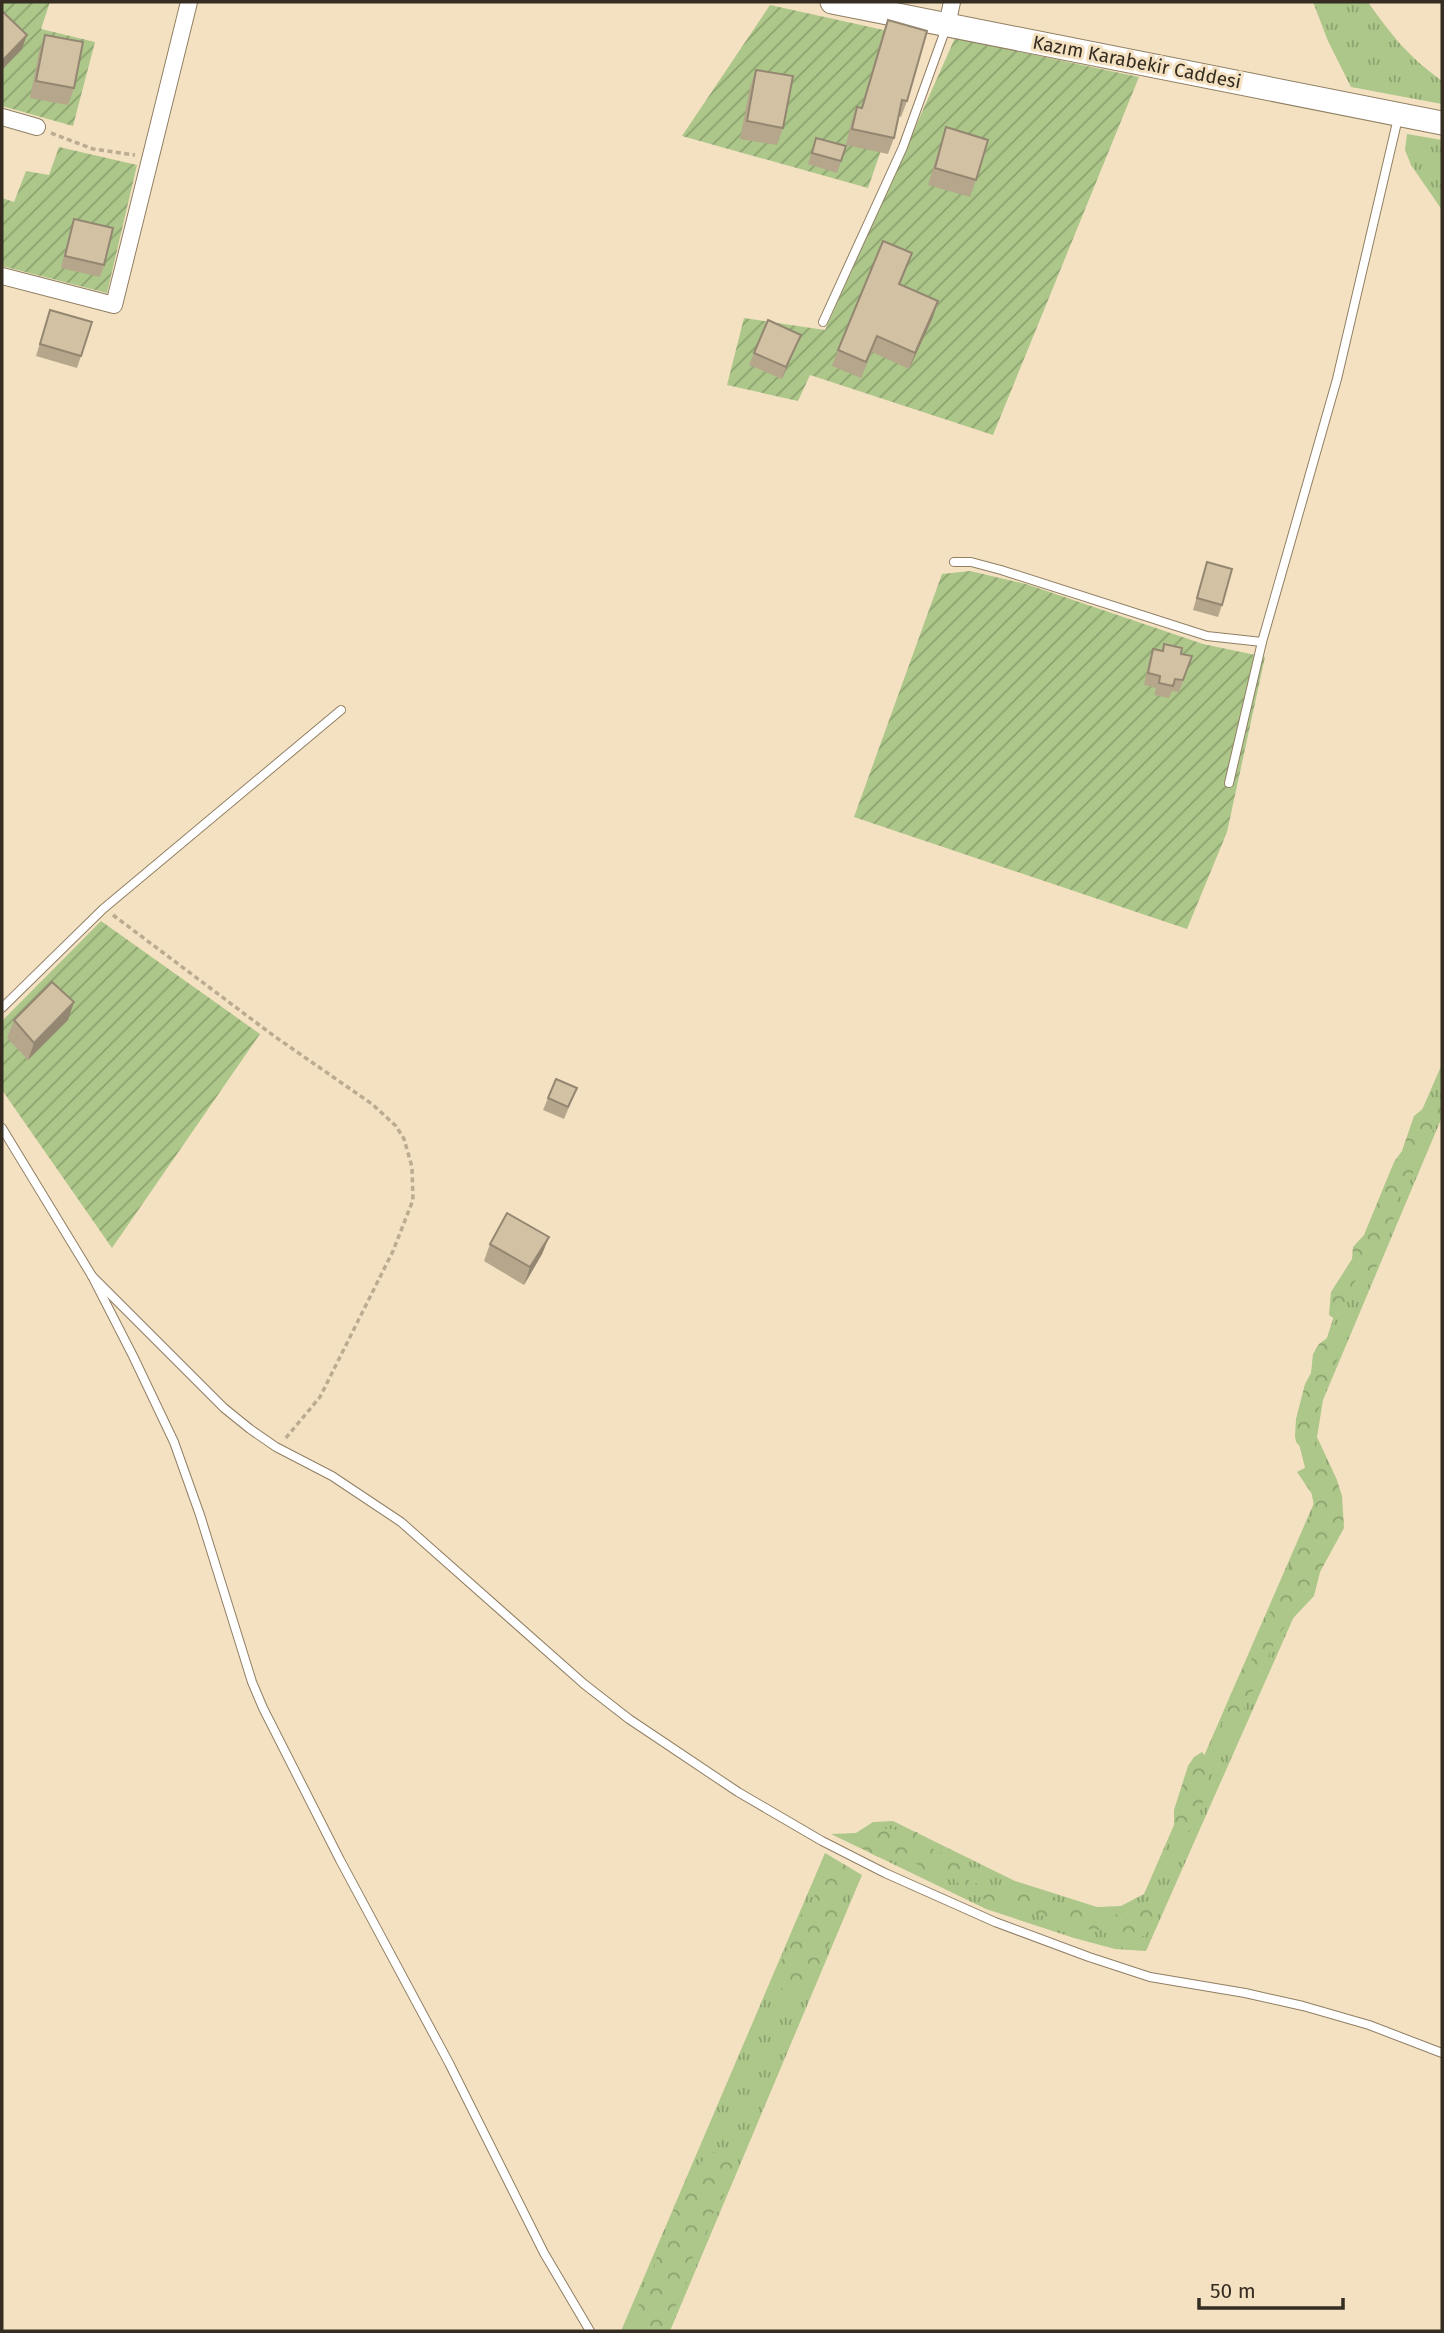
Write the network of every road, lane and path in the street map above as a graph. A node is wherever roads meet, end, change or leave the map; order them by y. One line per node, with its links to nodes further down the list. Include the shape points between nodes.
1 (189, 2): 9 (street)
2 (832, 2): 4 (street, Kazım Karabekir Caddesi)
3 (952, 2): 4 (street)
4 (947, 25): 5 (street, Kazım Karabekir Caddesi); 11 (lane, via 903,147)
5 (1399, 114): 7 (street, Kazım Karabekir Caddesi); 13 (lane, via 1337,379)
6 (2, 117): 8 (street)
7 (1442, 123)
8 (37, 127): 9 (path, via 93,149)
9 (151, 157): 10 (street, via 114,305)
10 (2, 276)
11 (823, 322)
12 (954, 562): 13 (lane, via 1000,570 1207,636)
13 (1262, 642): 15 (lane)
14 (341, 710): 16 (lane)
15 (1229, 783)
16 (103, 909): 17 (lane); 20 (path, via 372,1104 396,1126 410,1157 413,1200 393,1251 320,1397)
17 (3, 1006)
18 (2, 1128): 19 (lane)
19 (92, 1276): 20 (lane, via 224,1408); 22 (lane, via 174,1442 263,1708 544,2253)
20 (276, 1447): 21 (lane, via 401,1522 629,1719 822,1841 995,1922 1089,1957 1150,1977 1303,2006)
21 (1442, 2053)
22 (590, 2331)

